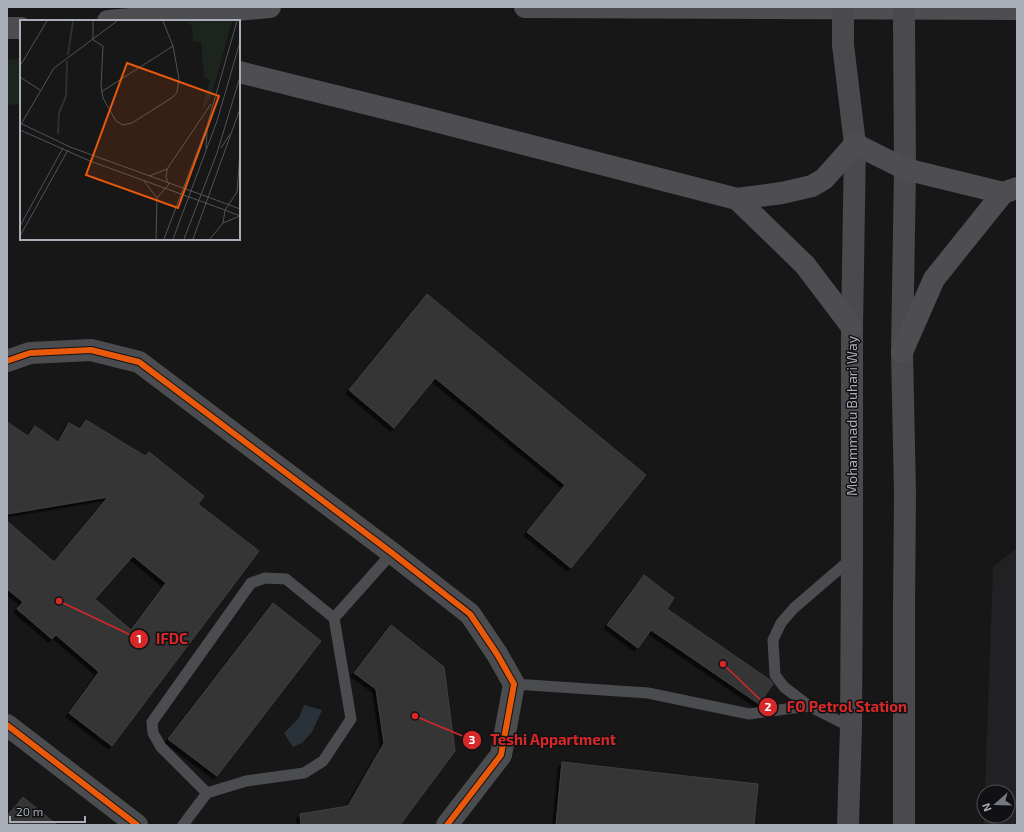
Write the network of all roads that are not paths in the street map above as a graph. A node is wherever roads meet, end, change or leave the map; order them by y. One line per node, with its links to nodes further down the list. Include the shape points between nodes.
1 (270, 7): 6 (highway)
2 (525, 7): 4 (highway)
3 (844, 7): 10 (main road, Mohammadu Buhari Way, bridge, via 843,45)
4 (1017, 9)
5 (904, 15): 11 (main road)
6 (120, 20)
7 (7, 28): 8 (highway)
8 (20, 28)
9 (240, 72): 13 (highway)
10 (855, 144): 11 (highway); 13 (highway, via 824,179 812,186); 14 (main road, Mohammadu Buhari Way)
11 (905, 169): 12 (highway); 15 (main road)
12 (1010, 190): 15 (highway, via 934,279)
13 (737, 199): 14 (highway, via 805,265)
14 (852, 327): 18 (main road, Mohammadu Buhari Way)
15 (902, 352): 29 (main road, via 905,494)
16 (7, 361): 17 (street, via 30,353 91,350 139,362)
17 (392, 553): 19 (lane); 20 (street, via 470,614)
18 (852, 559): 21 (lane, via 794,608 781,623 773,640 775,675 784,687); 23 (main road, Mohammadu Buhari Way)
19 (334, 618): 24 (lane, via 351,719 323,761 304,773 246,781); 24 (lane, via 286,579 265,578 251,583 152,722 153,733 161,747)
20 (514, 684): 21 (lane, via 648,693 748,714); 27 (street, via 501,755)
21 (809, 706): 23 (lane)
22 (7, 725): 25 (street)
23 (851, 727): 28 (main road, Mohammadu Buhari Way)
24 (207, 794): 26 (lane)
25 (137, 825)
26 (183, 825)
27 (446, 825)
28 (848, 825)
29 (904, 825)

